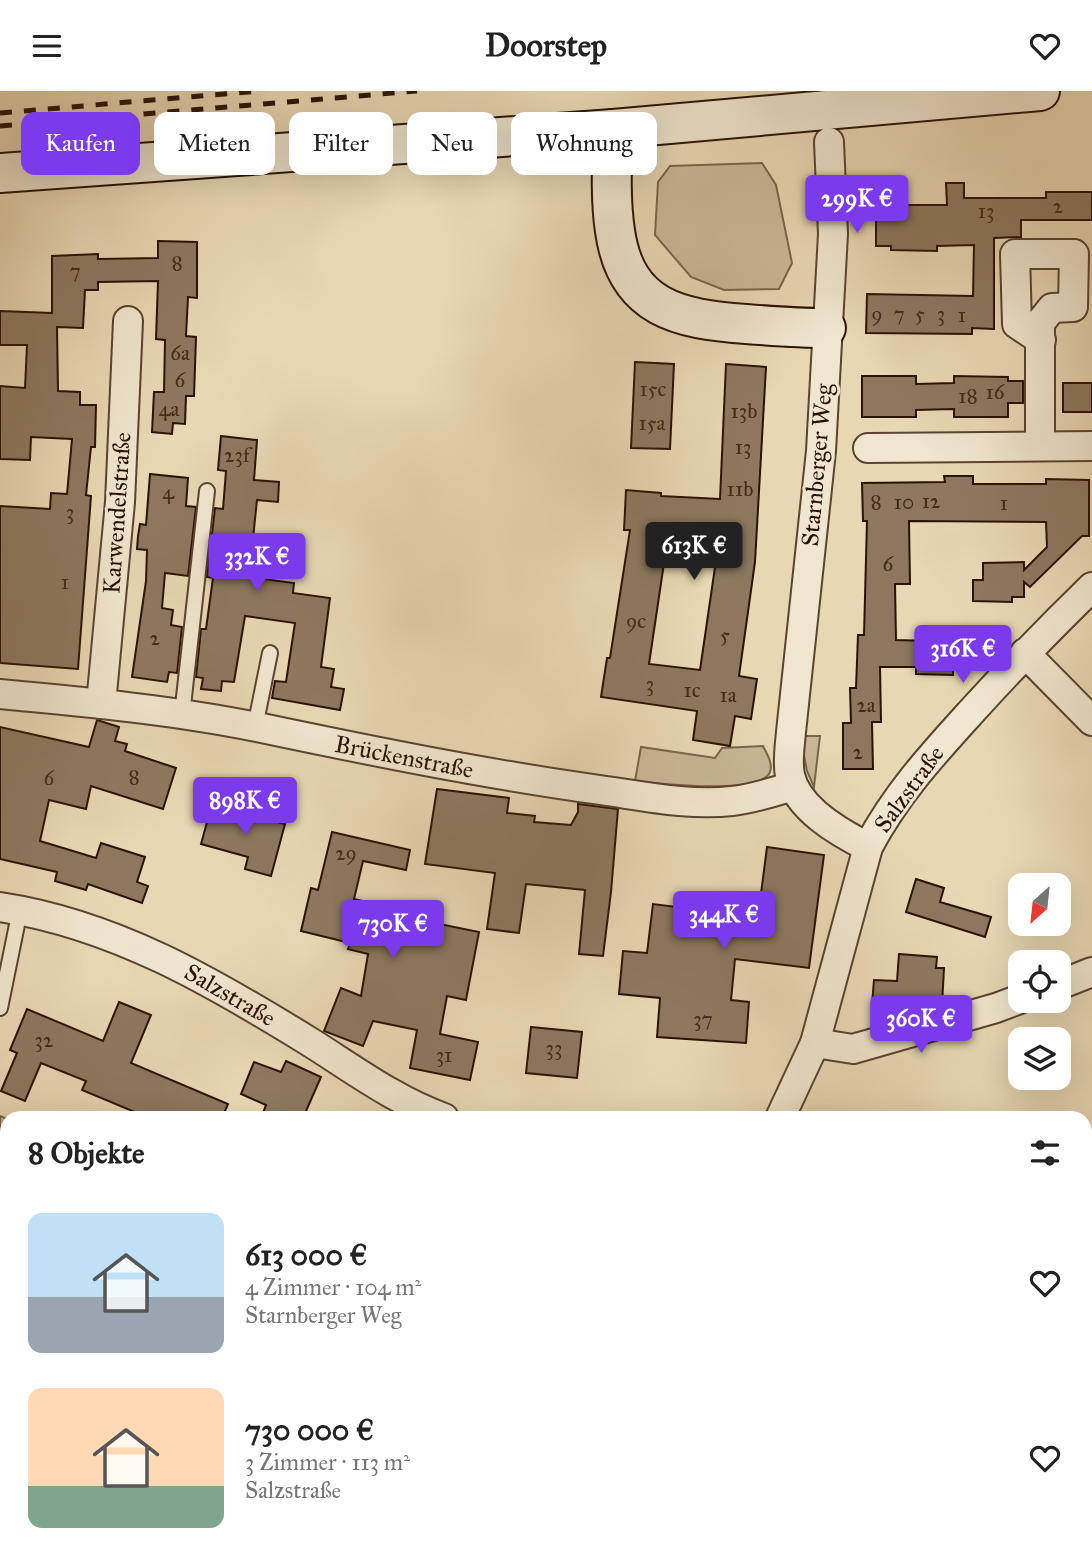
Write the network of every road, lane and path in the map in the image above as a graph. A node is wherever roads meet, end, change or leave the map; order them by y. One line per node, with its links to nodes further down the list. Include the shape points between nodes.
1 (1040, 91): 2 (main road)
2 (657, 125)
3 (511, 136): 5 (main road)
4 (829, 142): 8 (street, Starnberger Weg, via 833,234)
5 (0, 173)
6 (614, 175): 8 (main road, via 615,233 628,271 659,305 692,319)
7 (128, 321): 18 (street, Karwendelstraße, via 120,502)
8 (826, 328): 22 (street, Starnberger Weg, via 820,459 791,732 789,773)
9 (1041, 340): 10 (street)
10 (1040, 446): 11 (street); 12 (street)
11 (1092, 446)
12 (868, 447)
13 (207, 491): 19 (lane)
14 (1092, 587): 16 (street, Salzstraße)
15 (270, 653): 21 (lane)
16 (1025, 653): 20 (street); 23 (street, Salzstraße, via 923,764 898,795)
17 (0, 694): 18 (street, Brückenstraße)
18 (101, 704): 19 (street, Brückenstraße)
19 (182, 715): 21 (street, Brückenstraße)
20 (1092, 721)
21 (255, 727): 22 (street, Brückenstraße, via 432,764 691,802 762,796)
22 (793, 786): 23 (street, via 812,811)
23 (868, 847): 29 (street, Salzstraße)
24 (10, 909): 28 (lane); 30 (street, Salzstraße, via 93,929 209,981)
25 (1092, 972): 26 (street)
26 (1071, 980)
27 (1008, 1004): 29 (street, via 853,1049)
28 (0, 1008)
29 (815, 1043): 31 (street, Salzstraße)
30 (423, 1111)
31 (783, 1111)

